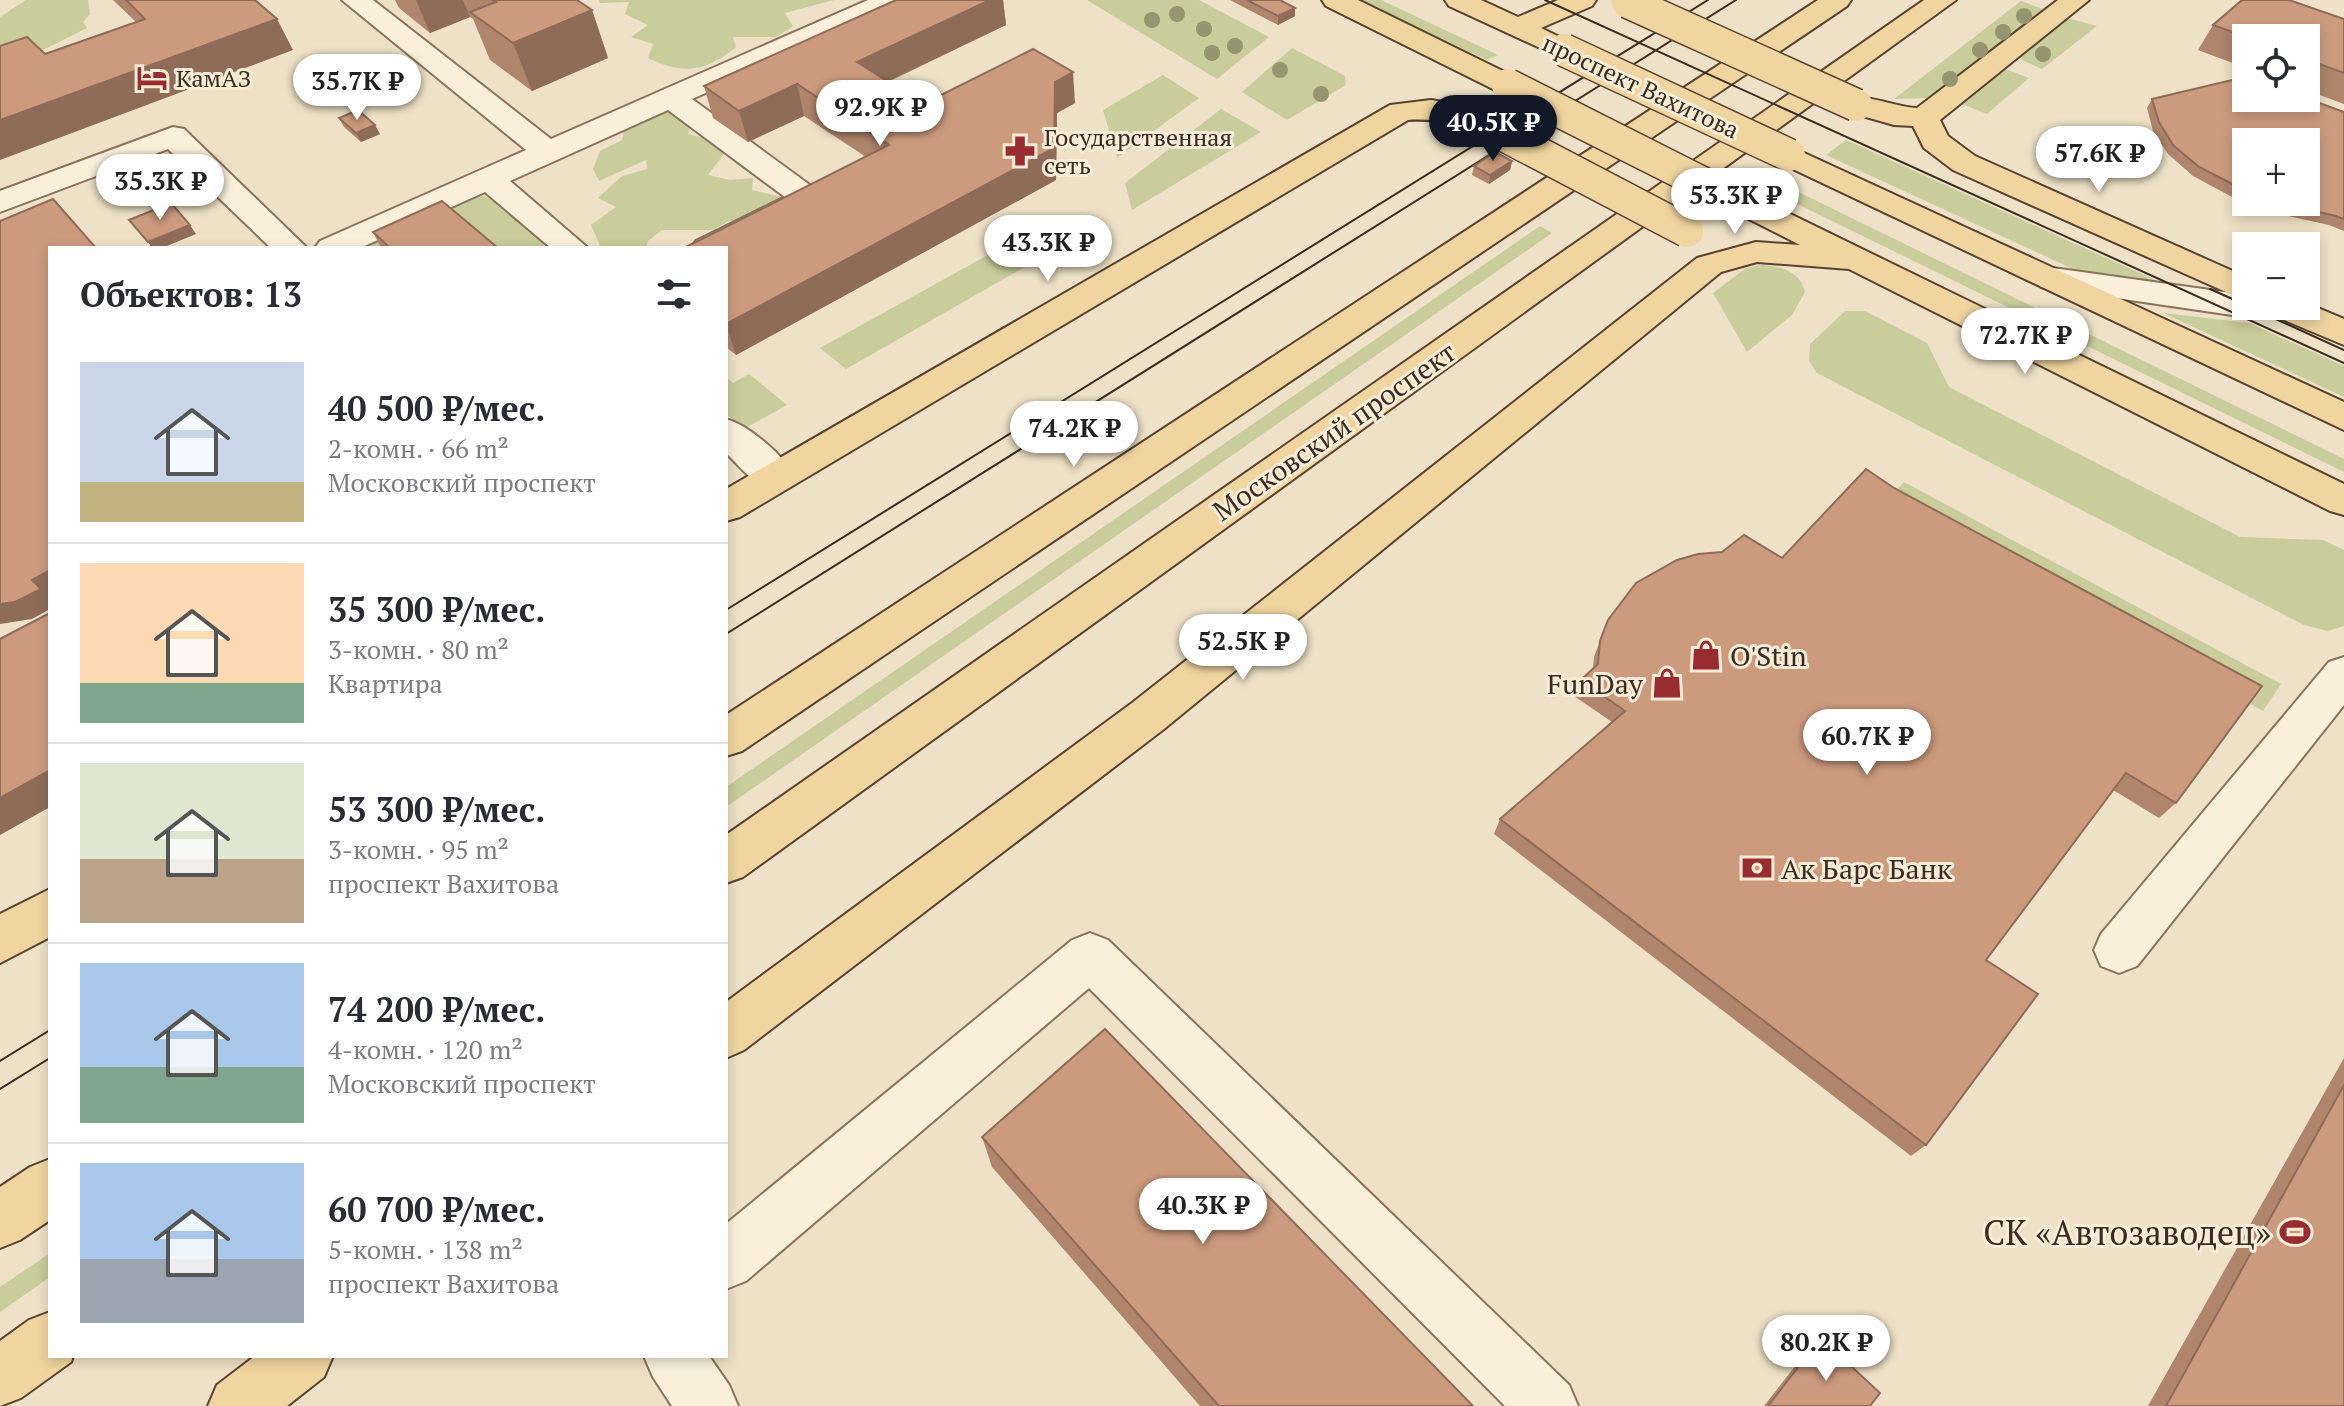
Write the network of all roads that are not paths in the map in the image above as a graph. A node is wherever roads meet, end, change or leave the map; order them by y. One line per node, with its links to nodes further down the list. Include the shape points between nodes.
1 (356, 0): 15 (lane)
2 (891, 0): 13 (lane)
3 (1336, 0): 10 (main road, проспект Вахитова)
4 (1459, 0): 11 (main road, проспект Вахитова)
5 (1582, 0): 11 (main road)
6 (1837, 0): 35 (main road)
7 (1942, 0): 36 (main road, Московский проспект)
8 (2075, 0): 14 (main road)
9 (1626, 1): 14 (main road, bridge, via 1856,105)
10 (1392, 28): 12 (main road); 23 (main road, проспект Вахитова, bridge)
11 (1517, 28): 24 (main road, проспект Вахитова, bridge)
12 (1406, 88): 22 (main road, bridge, via 1431,109 1462,113); 31 (main road)
13 (670, 97): 15 (lane); 21 (lane, via 807,198)
14 (1924, 118): 25 (main road, via 1935,141 1964,163)
15 (546, 151): 16 (lane)
16 (487, 178): 19 (lane); 20 (lane)
17 (0, 202): 18 (lane, via 173,136)
18 (288, 246)
19 (336, 246)
20 (569, 246)
21 (712, 246)
22 (1698, 248): 23 (main road); 40 (main road, via 1148,716)
23 (1852, 259): 32 (main road, проспект Вахитова)
24 (2053, 279): 26 (lane); 29 (main road, проспект Вахитова)
25 (2232, 284)
26 (2232, 304)
27 (2314, 320): 28 (main road)
28 (2344, 333)
29 (2344, 417)
30 (728, 434): 31 (lane)
31 (776, 477): 33 (main road)
32 (2344, 501)
33 (728, 506)
34 (2344, 674): 39 (lane)
35 (728, 737)
36 (728, 861)
37 (48, 912): 38 (main road)
38 (0, 940)
39 (2119, 950)
40 (728, 1031)
41 (48, 1188): 42 (main road)
42 (0, 1220)
43 (728, 1259): 50 (lane, via 1090,956)
44 (48, 1342): 47 (main road)
45 (300, 1358): 48 (main road)
46 (675, 1358): 49 (lane)
47 (0, 1377)
48 (238, 1406)
49 (708, 1406)
50 (1548, 1406)

